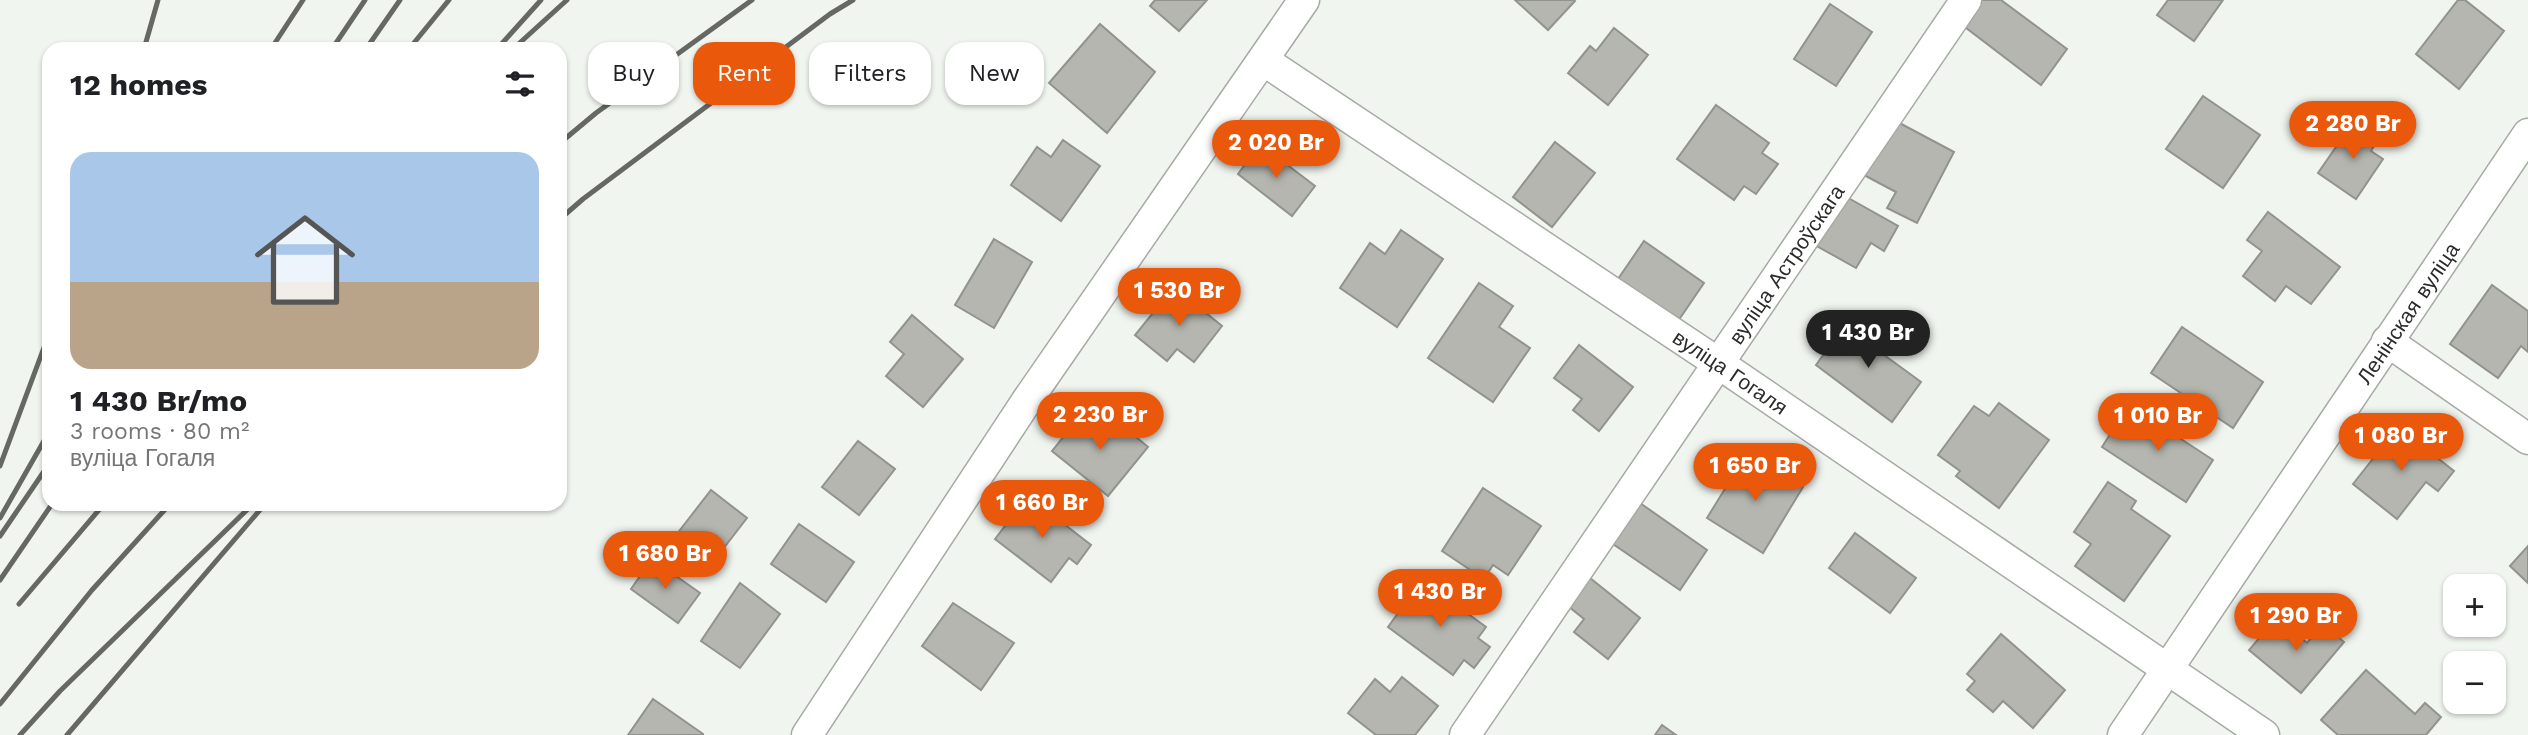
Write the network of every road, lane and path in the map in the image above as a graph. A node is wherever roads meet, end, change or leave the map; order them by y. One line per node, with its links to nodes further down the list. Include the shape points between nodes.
1 (1304, 0): 3 (street)
2 (1966, 0): 6 (street, вуліца Астроўскага)
3 (1263, 60): 6 (street, вуліца Гогаля); 9 (street, via 1026,402)
4 (2528, 134): 5 (street, Ленінская вуліца)
5 (2387, 341): 7 (street); 8 (street, Ленінская вуліца)
6 (1718, 363): 8 (street, вуліца Гогаля); 10 (street, вуліца Астроўскага)
7 (2528, 439)
8 (2168, 669): 11 (street, Ленінская вуліца); 12 (street, вуліца Гогаля)
9 (807, 735)
10 (1465, 735)
11 (2123, 735)
12 (2264, 735)

